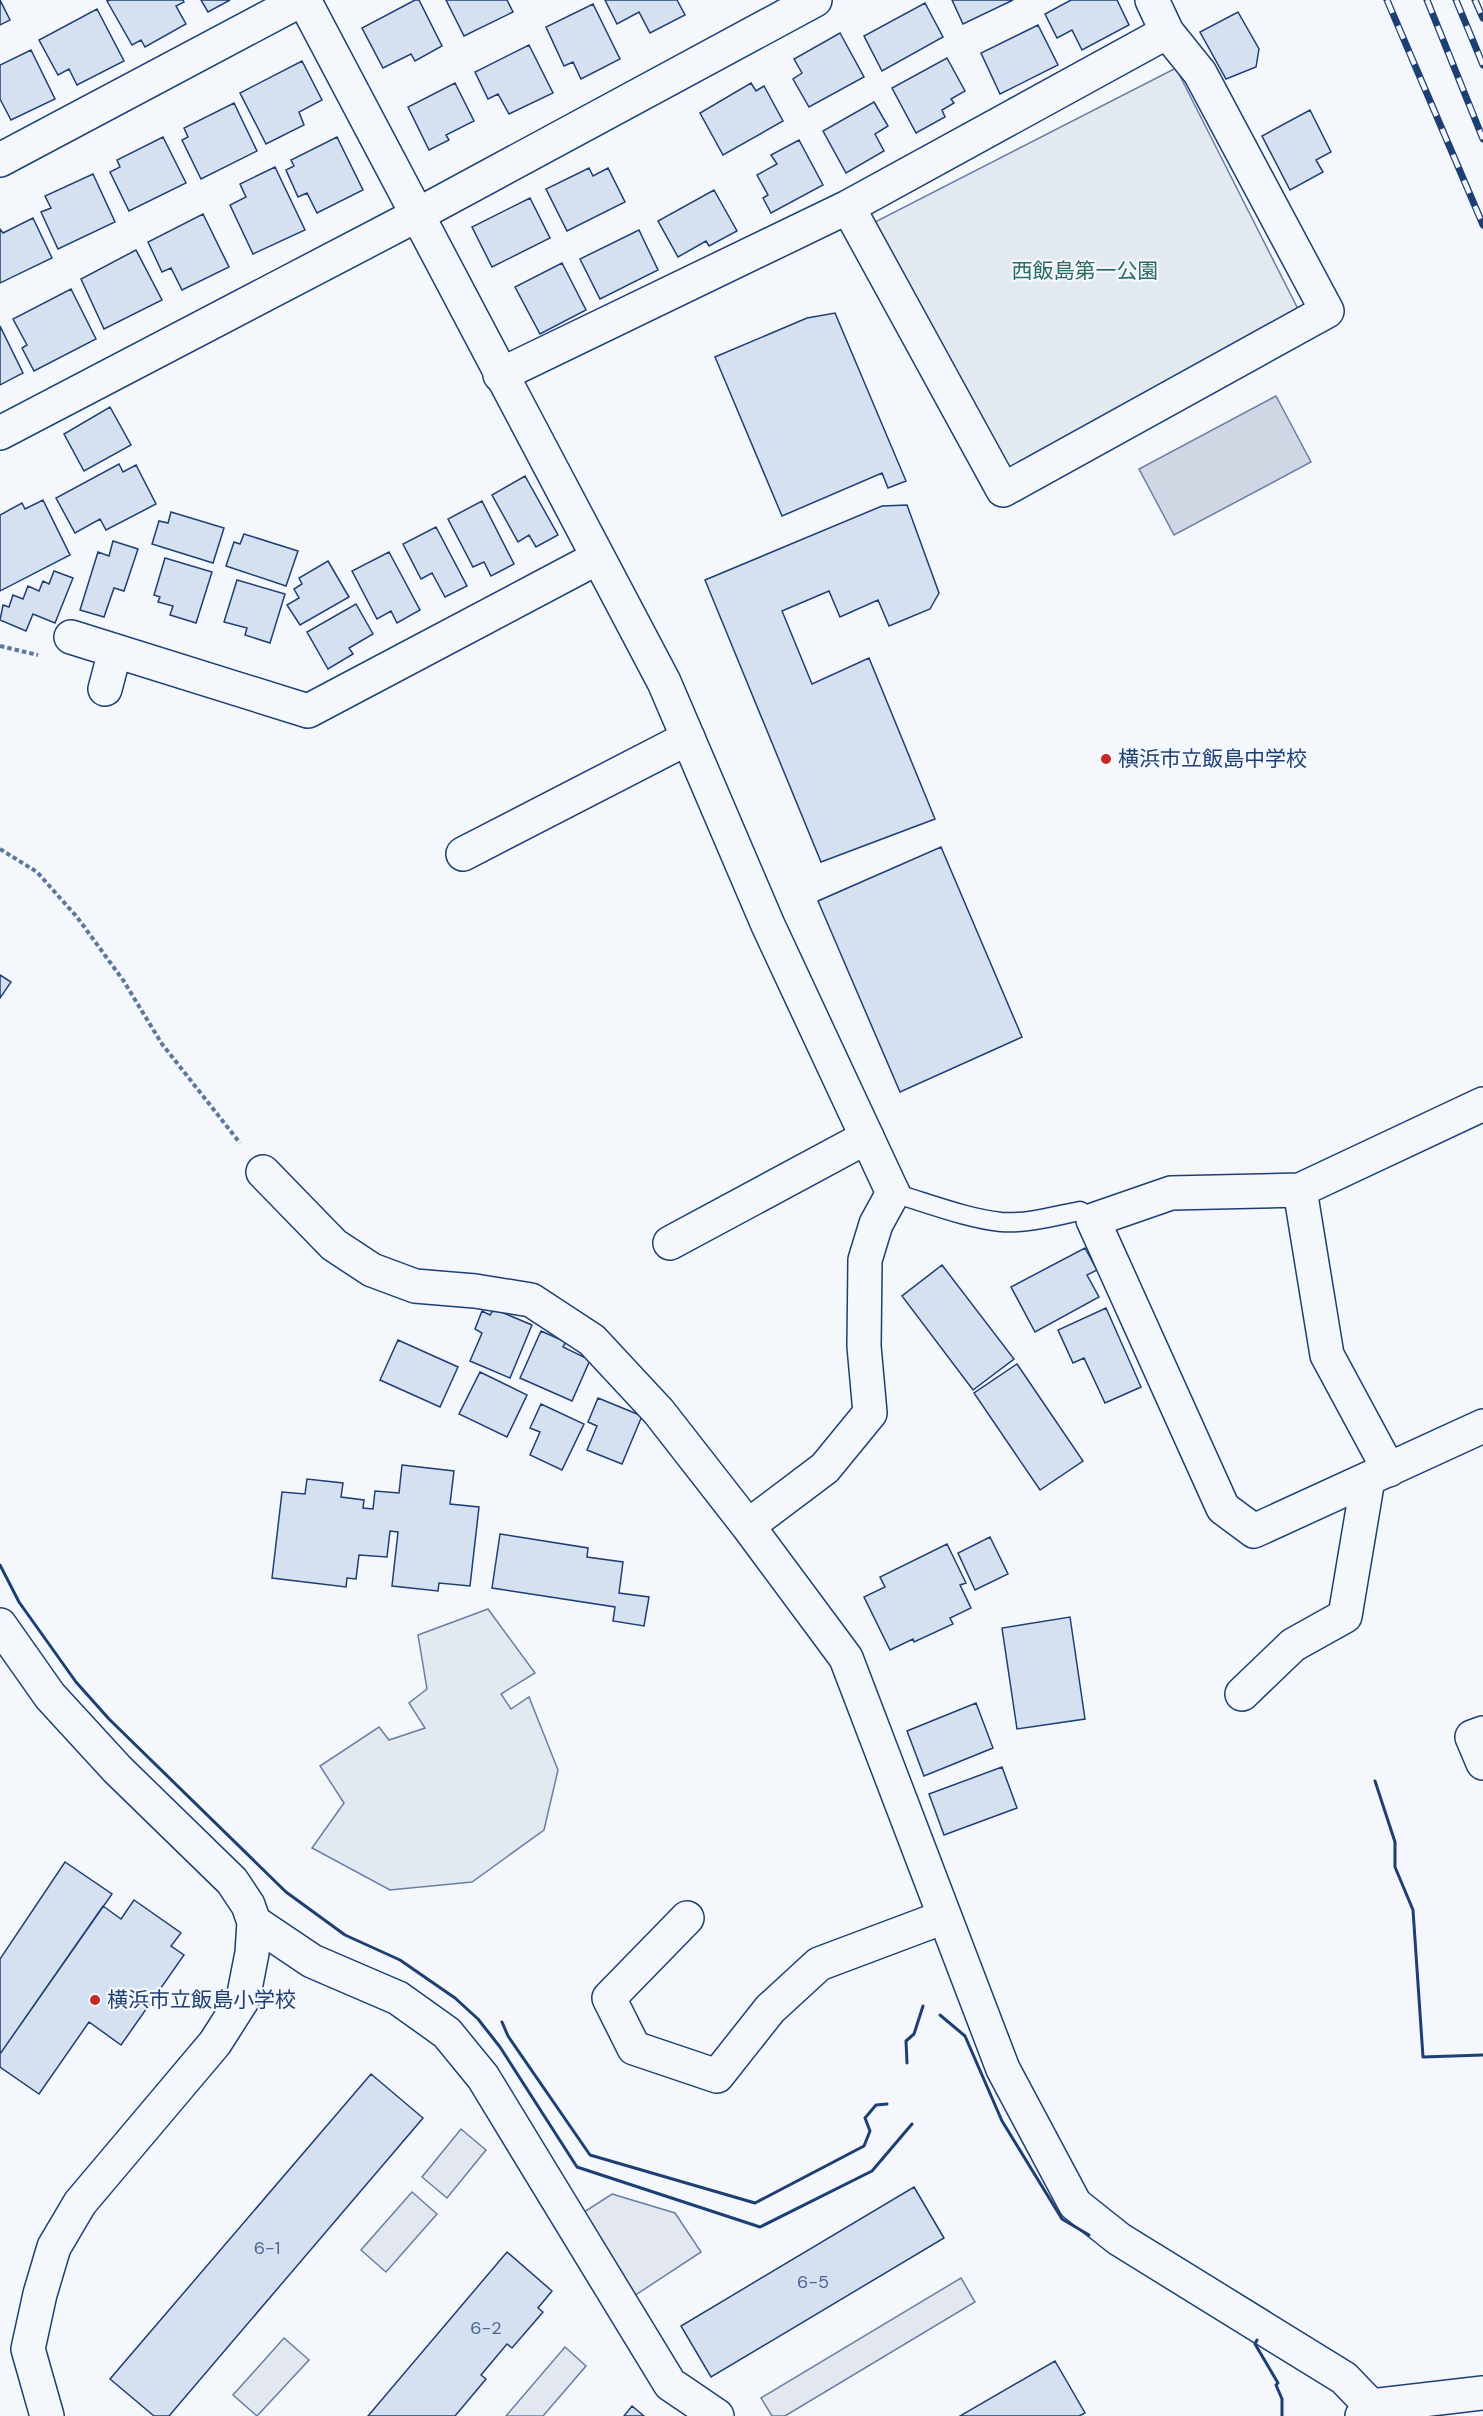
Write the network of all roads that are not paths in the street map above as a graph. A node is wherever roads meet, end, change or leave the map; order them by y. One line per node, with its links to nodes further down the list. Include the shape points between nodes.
1 (302, 0): 5 (street); 7 (street)
2 (815, 0): 7 (street)
3 (1152, 0): 4 (street)
4 (1167, 32): 6 (street); 6 (street, via 1200,73 1327,311 1003,490)
5 (0, 160)
6 (848, 207): 8 (street)
7 (417, 215): 8 (street); 9 (street)
8 (500, 375): 10 (street)
9 (0, 433)
10 (597, 558): 12 (street, via 308,711); 14 (street, via 664,682)
11 (71, 637): 12 (street)
12 (115, 651): 13 (street)
13 (105, 689)
14 (688, 738): 15 (street); 17 (street, via 768,925)
15 (463, 854)
16 (1483, 1104): 19 (street)
17 (867, 1137): 20 (street); 22 (street)
18 (263, 1172): 25 (street, via 334,1245 372,1270 415,1286 531,1300 592,1340 659,1412)
19 (1300, 1190): 21 (street, via 1171,1193); 24 (street, via 1326,1355)
20 (893, 1193): 21 (lane, via 1003,1222 1080,1211); 25 (street, via 876,1224 865,1260 864,1346 870,1413 825,1468)
21 (1093, 1220): 24 (street, via 1223,1508 1254,1531)
22 (670, 1244)
23 (1483, 1426): 24 (street)
24 (1378, 1474): 27 (street, via 1345,1616 1293,1645)
25 (748, 1526): 30 (street, via 846,1658)
26 (0, 1625): 32 (street, via 50,1696 117,1769 232,1881)
27 (1242, 1695)
28 (1483, 1732): 29 (street, via 1472,1737)
29 (1483, 1763)
30 (944, 1917): 31 (street, via 819,1964 770,2009 717,2076 634,2048 609,1998); 34 (street, via 1003,2069 1075,2204 1119,2239 1344,2378)
31 (687, 1918)
32 (254, 1922): 35 (street, via 243,1999 215,2043 80,2203 54,2247 28,2349); 36 (street, via 312,1960 398,1998 447,2033 483,2077 670,2384)
33 (1483, 2393): 34 (street)
34 (1367, 2411)
35 (47, 2416)
36 (717, 2416)

